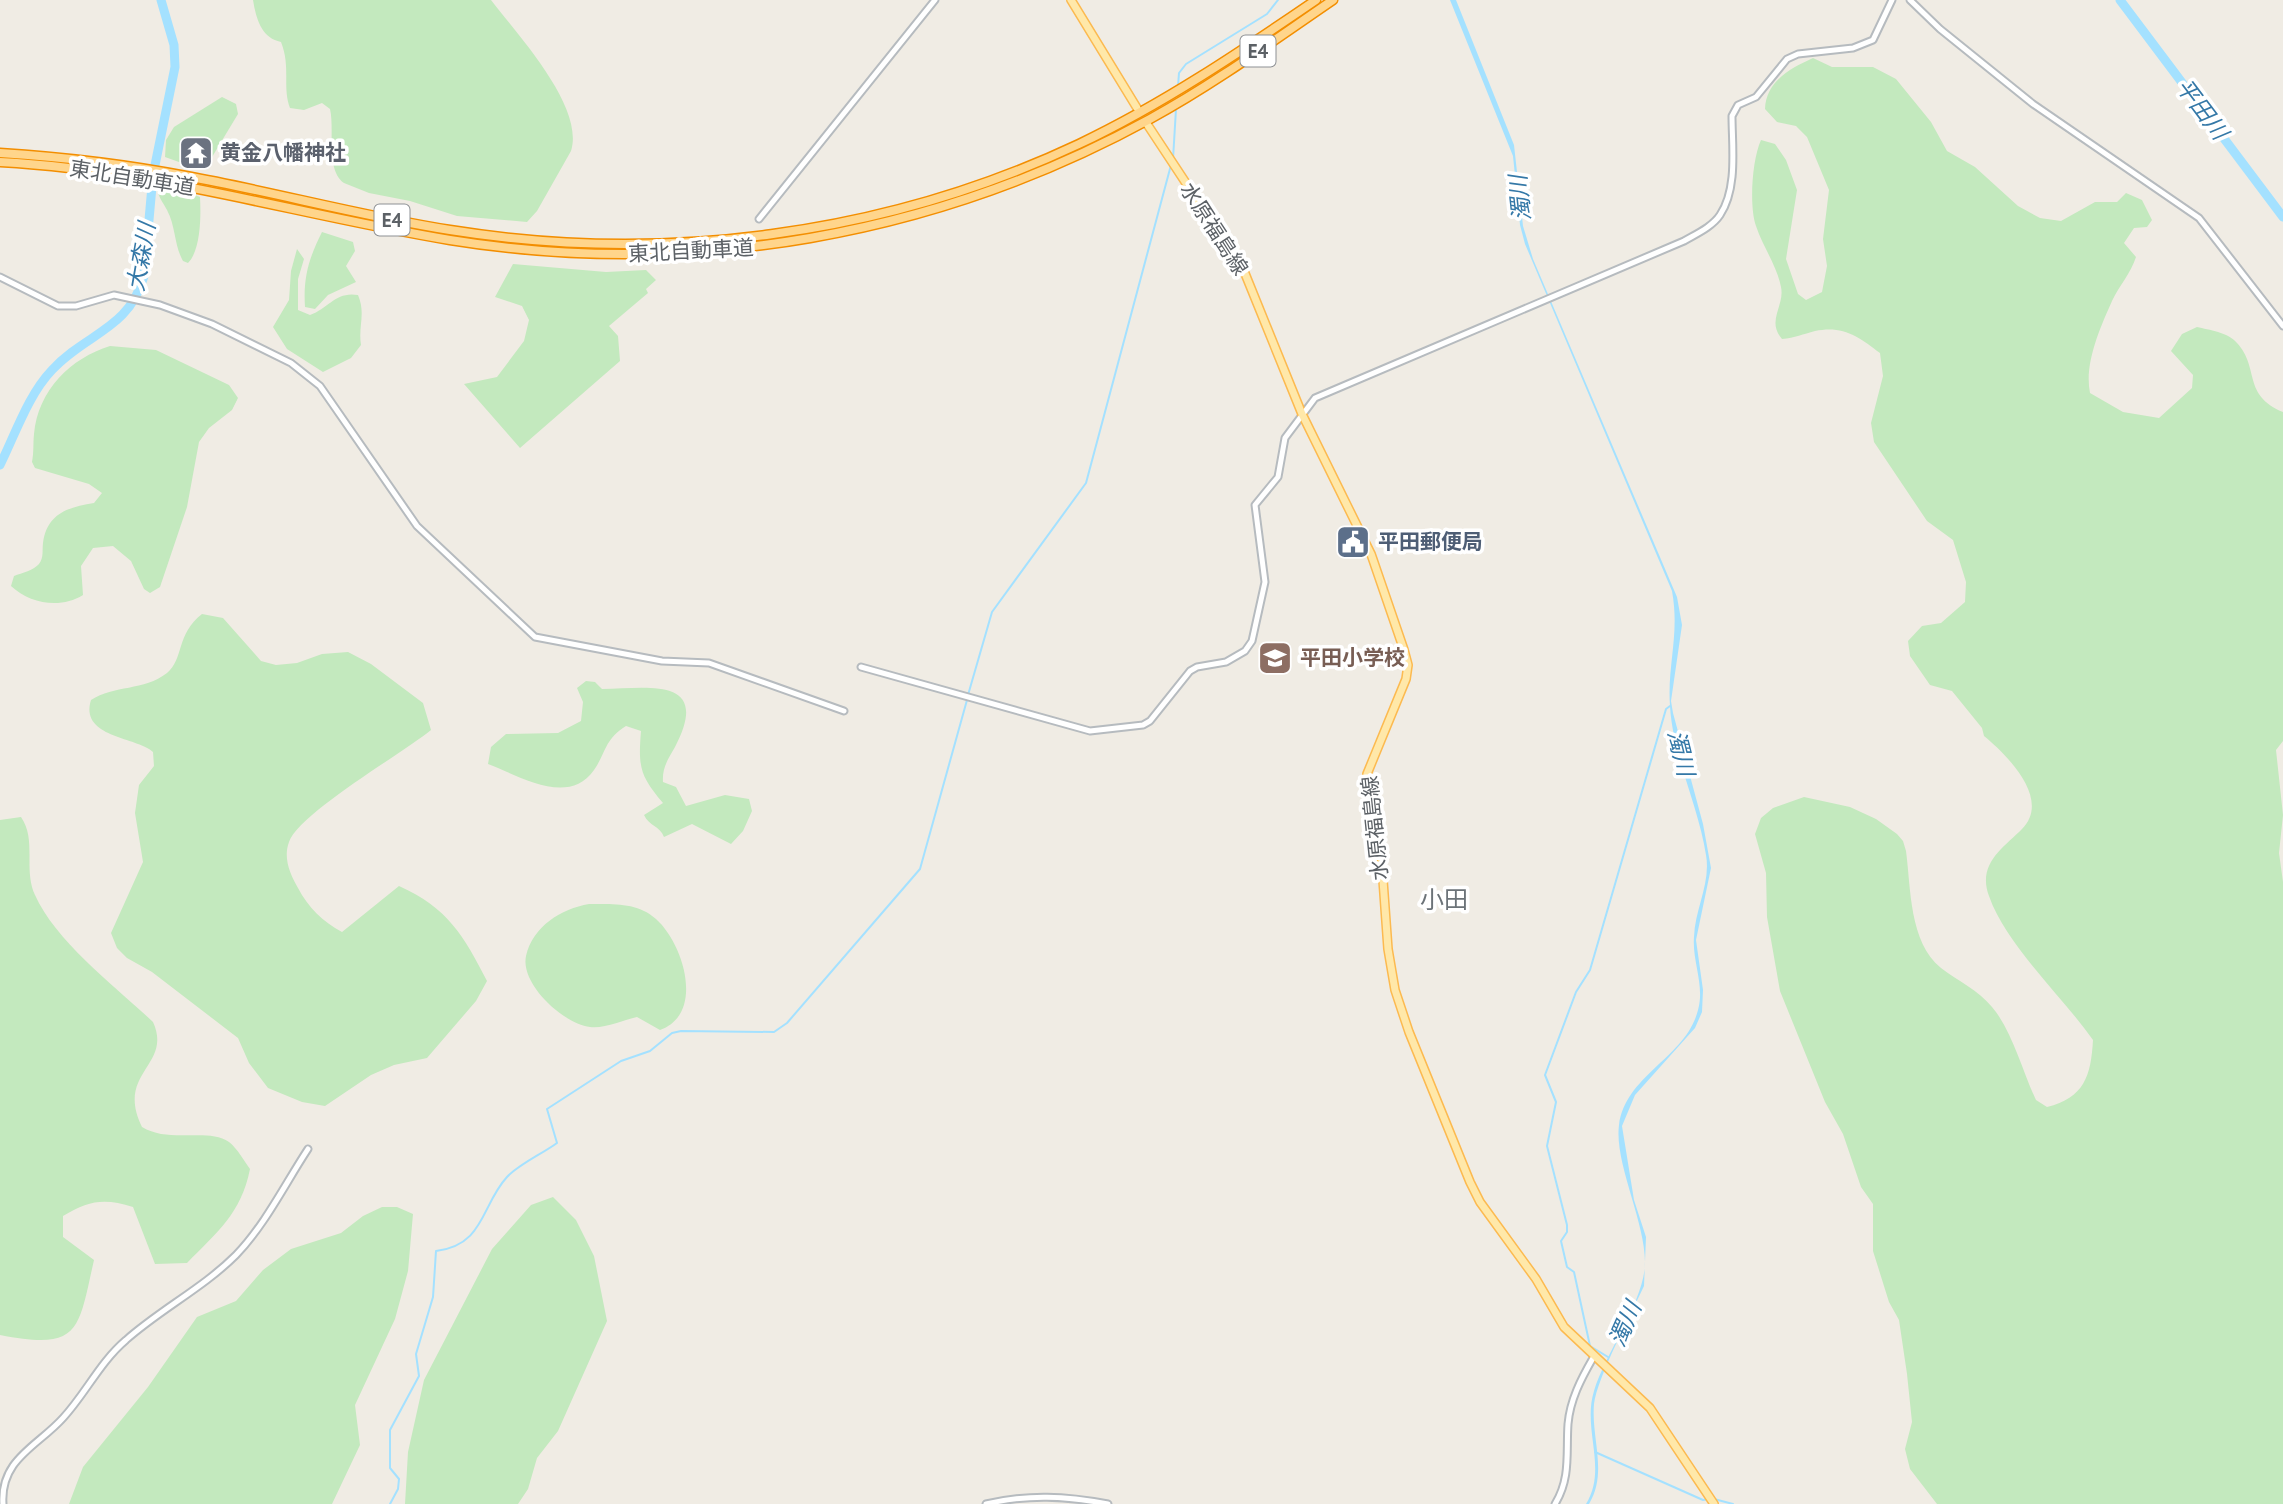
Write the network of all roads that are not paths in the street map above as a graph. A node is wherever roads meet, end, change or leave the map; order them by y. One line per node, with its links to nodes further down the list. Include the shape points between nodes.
1 (935, 0): 13 (street)
2 (1071, 0): 7 (main road)
3 (1316, 0): 12 (highway, 東北自動車道 / E4, via 1148,108 1081,143 968,189 814,228 722,241 563,243 454,231)
4 (1333, 0): 8 (highway, 東北自動車道 / E4)
5 (1892, 0): 16 (street, via 1873,40 1787,59 1756,97 1735,107 1731,187 1715,221 1684,242 1315,398)
6 (1910, 0): 15 (street, via 2032,104 2193,213)
7 (1137, 108)
8 (1149, 121): 12 (highway, 東北自動車道 / E4, via 971,199 815,239 722,251 624,255 454,240); 16 (main road, 水原福島線, via 1171,163 1241,264)
9 (0, 153): 10 (highway, 東北自動車道 / E4)
10 (38, 159): 11 (highway, 東北自動車道 / E4); 12 (highway, 東北自動車道 / E4)
11 (0, 162)
12 (161, 176)
13 (759, 219)
14 (0, 276): 18 (street, via 58,306 114,295 146,301 291,363 314,380 417,526 530,634 662,661 709,663)
15 (2283, 326)
16 (1302, 414): 17 (street, via 1285,438 1278,477 1255,505 1265,582 1254,638 1245,651 1222,664 1190,671 1150,721 1090,731); 20 (main road, 水原福島線, via 1371,554 1408,665 1404,687 1367,774 1380,825 1384,912 1395,990 1480,1202 1536,1279 1563,1327)
17 (861, 667)
18 (844, 711)
19 (308, 1149): 21 (street, via 237,1254 120,1346 62,1419 13,1461 2,1480)
20 (1593, 1358): 24 (street, via 1571,1408 1568,1471); 25 (main road, 水原福島線, via 1661,1421)
21 (3, 1504)
22 (986, 1504): 23 (street, via 1049,1496)
23 (1108, 1504)
24 (1555, 1504)
25 (1714, 1504)

